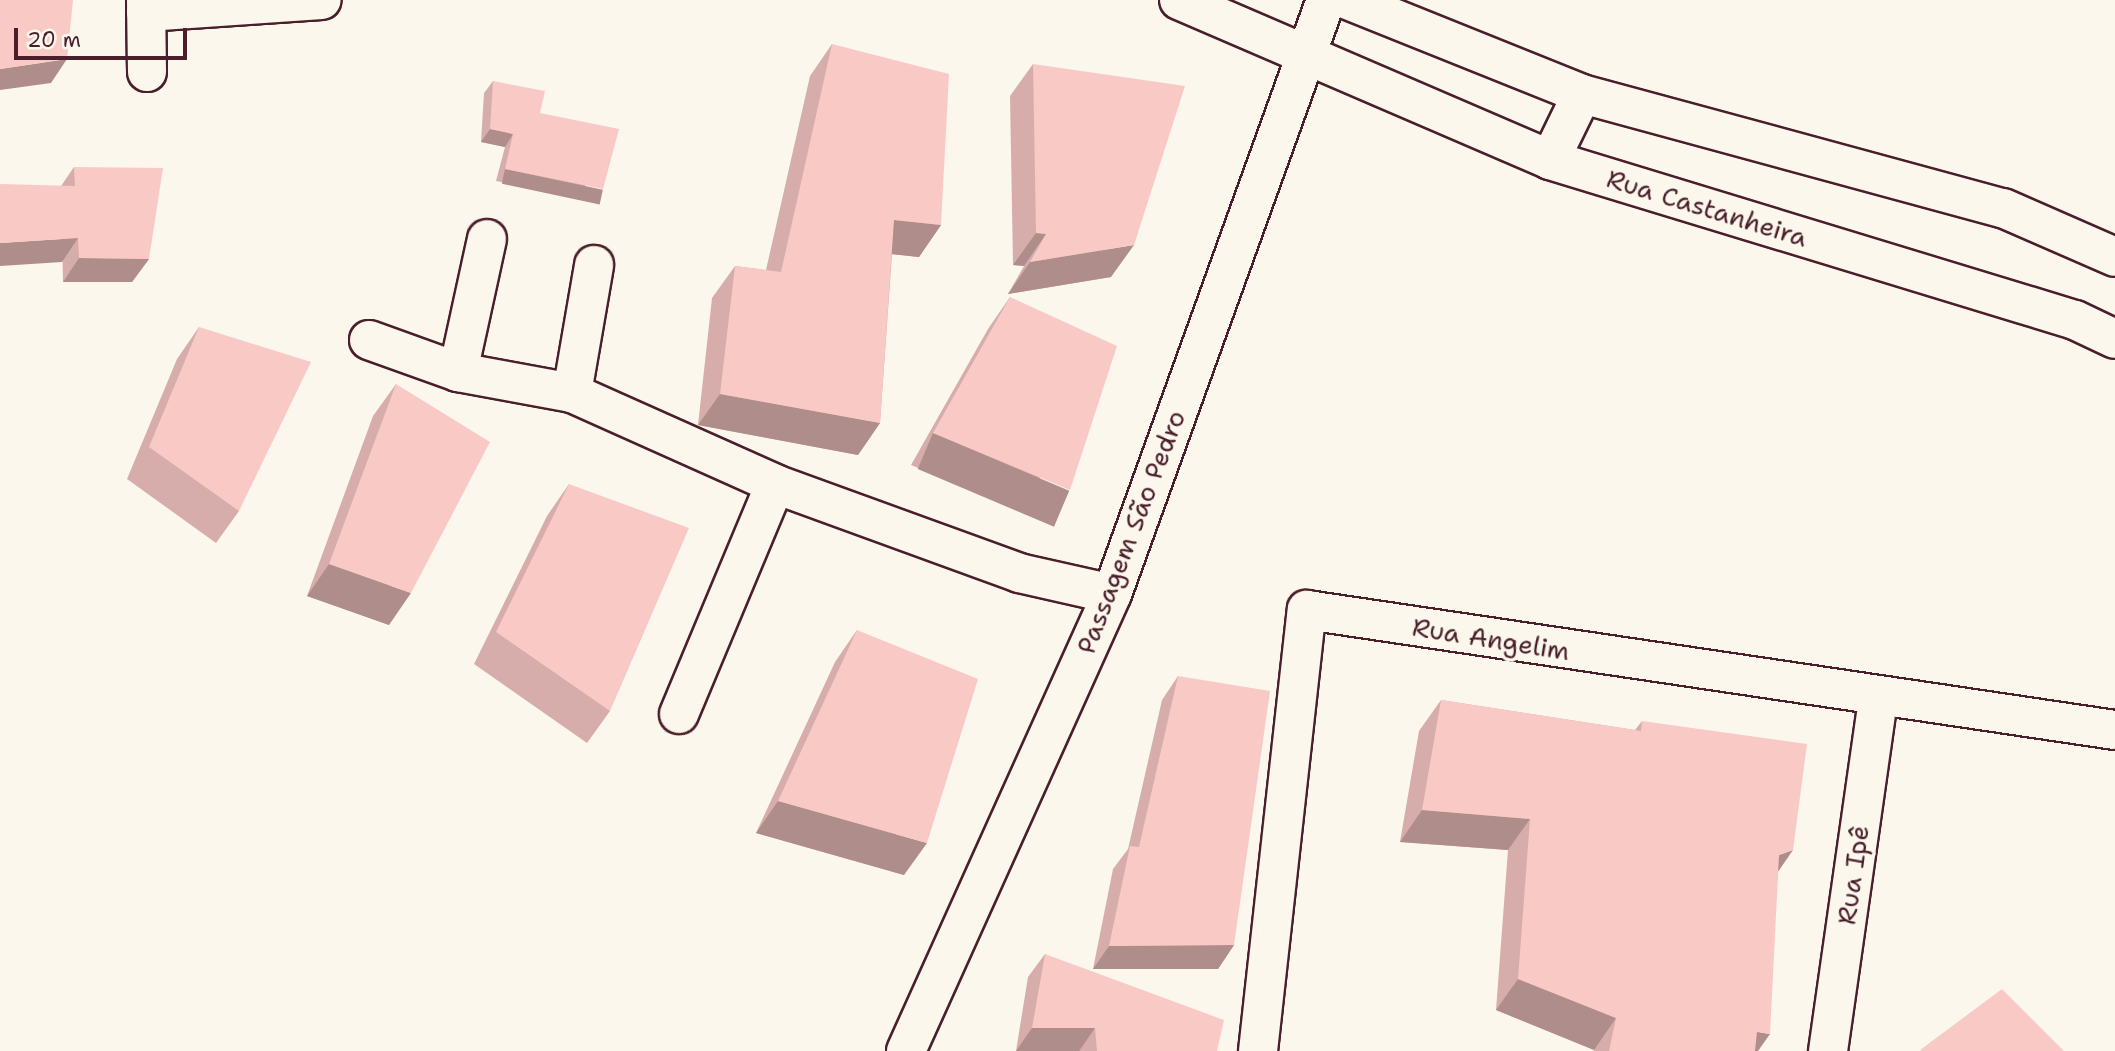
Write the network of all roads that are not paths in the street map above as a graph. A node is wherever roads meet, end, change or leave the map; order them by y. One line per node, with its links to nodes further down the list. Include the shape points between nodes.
1 (322, 0): 5 (street)
2 (1179, 0): 7 (street, Rua Castanheira)
3 (1326, 0): 7 (street, Passagem São Pedro)
4 (1348, 0): 9 (street)
5 (284, 1): 6 (street)
6 (146, 6): 8 (street)
7 (1307, 57): 10 (street, Rua Castanheira); 19 (street, Passagem São Pedro)
8 (148, 72)
9 (1582, 94): 10 (street); 12 (street, via 2003,208)
10 (1550, 160): 14 (street, Rua Castanheira, via 2075,320)
11 (487, 239): 16 (street)
12 (2115, 257)
13 (594, 265): 17 (street)
14 (2115, 339)
15 (369, 340): 16 (street)
16 (458, 372): 17 (street)
17 (572, 393): 18 (street)
18 (775, 484): 19 (street, via 1018,573); 21 (street)
19 (1112, 594): 23 (street, Passagem São Pedro)
20 (1878, 699): 22 (street, Rua Angelim); 24 (street, Rua Angelim, via 1307,610); 25 (street, Rua Ipê)
21 (679, 714)
22 (2115, 730)
23 (906, 1051)
24 (1258, 1051)
25 (1828, 1051)

